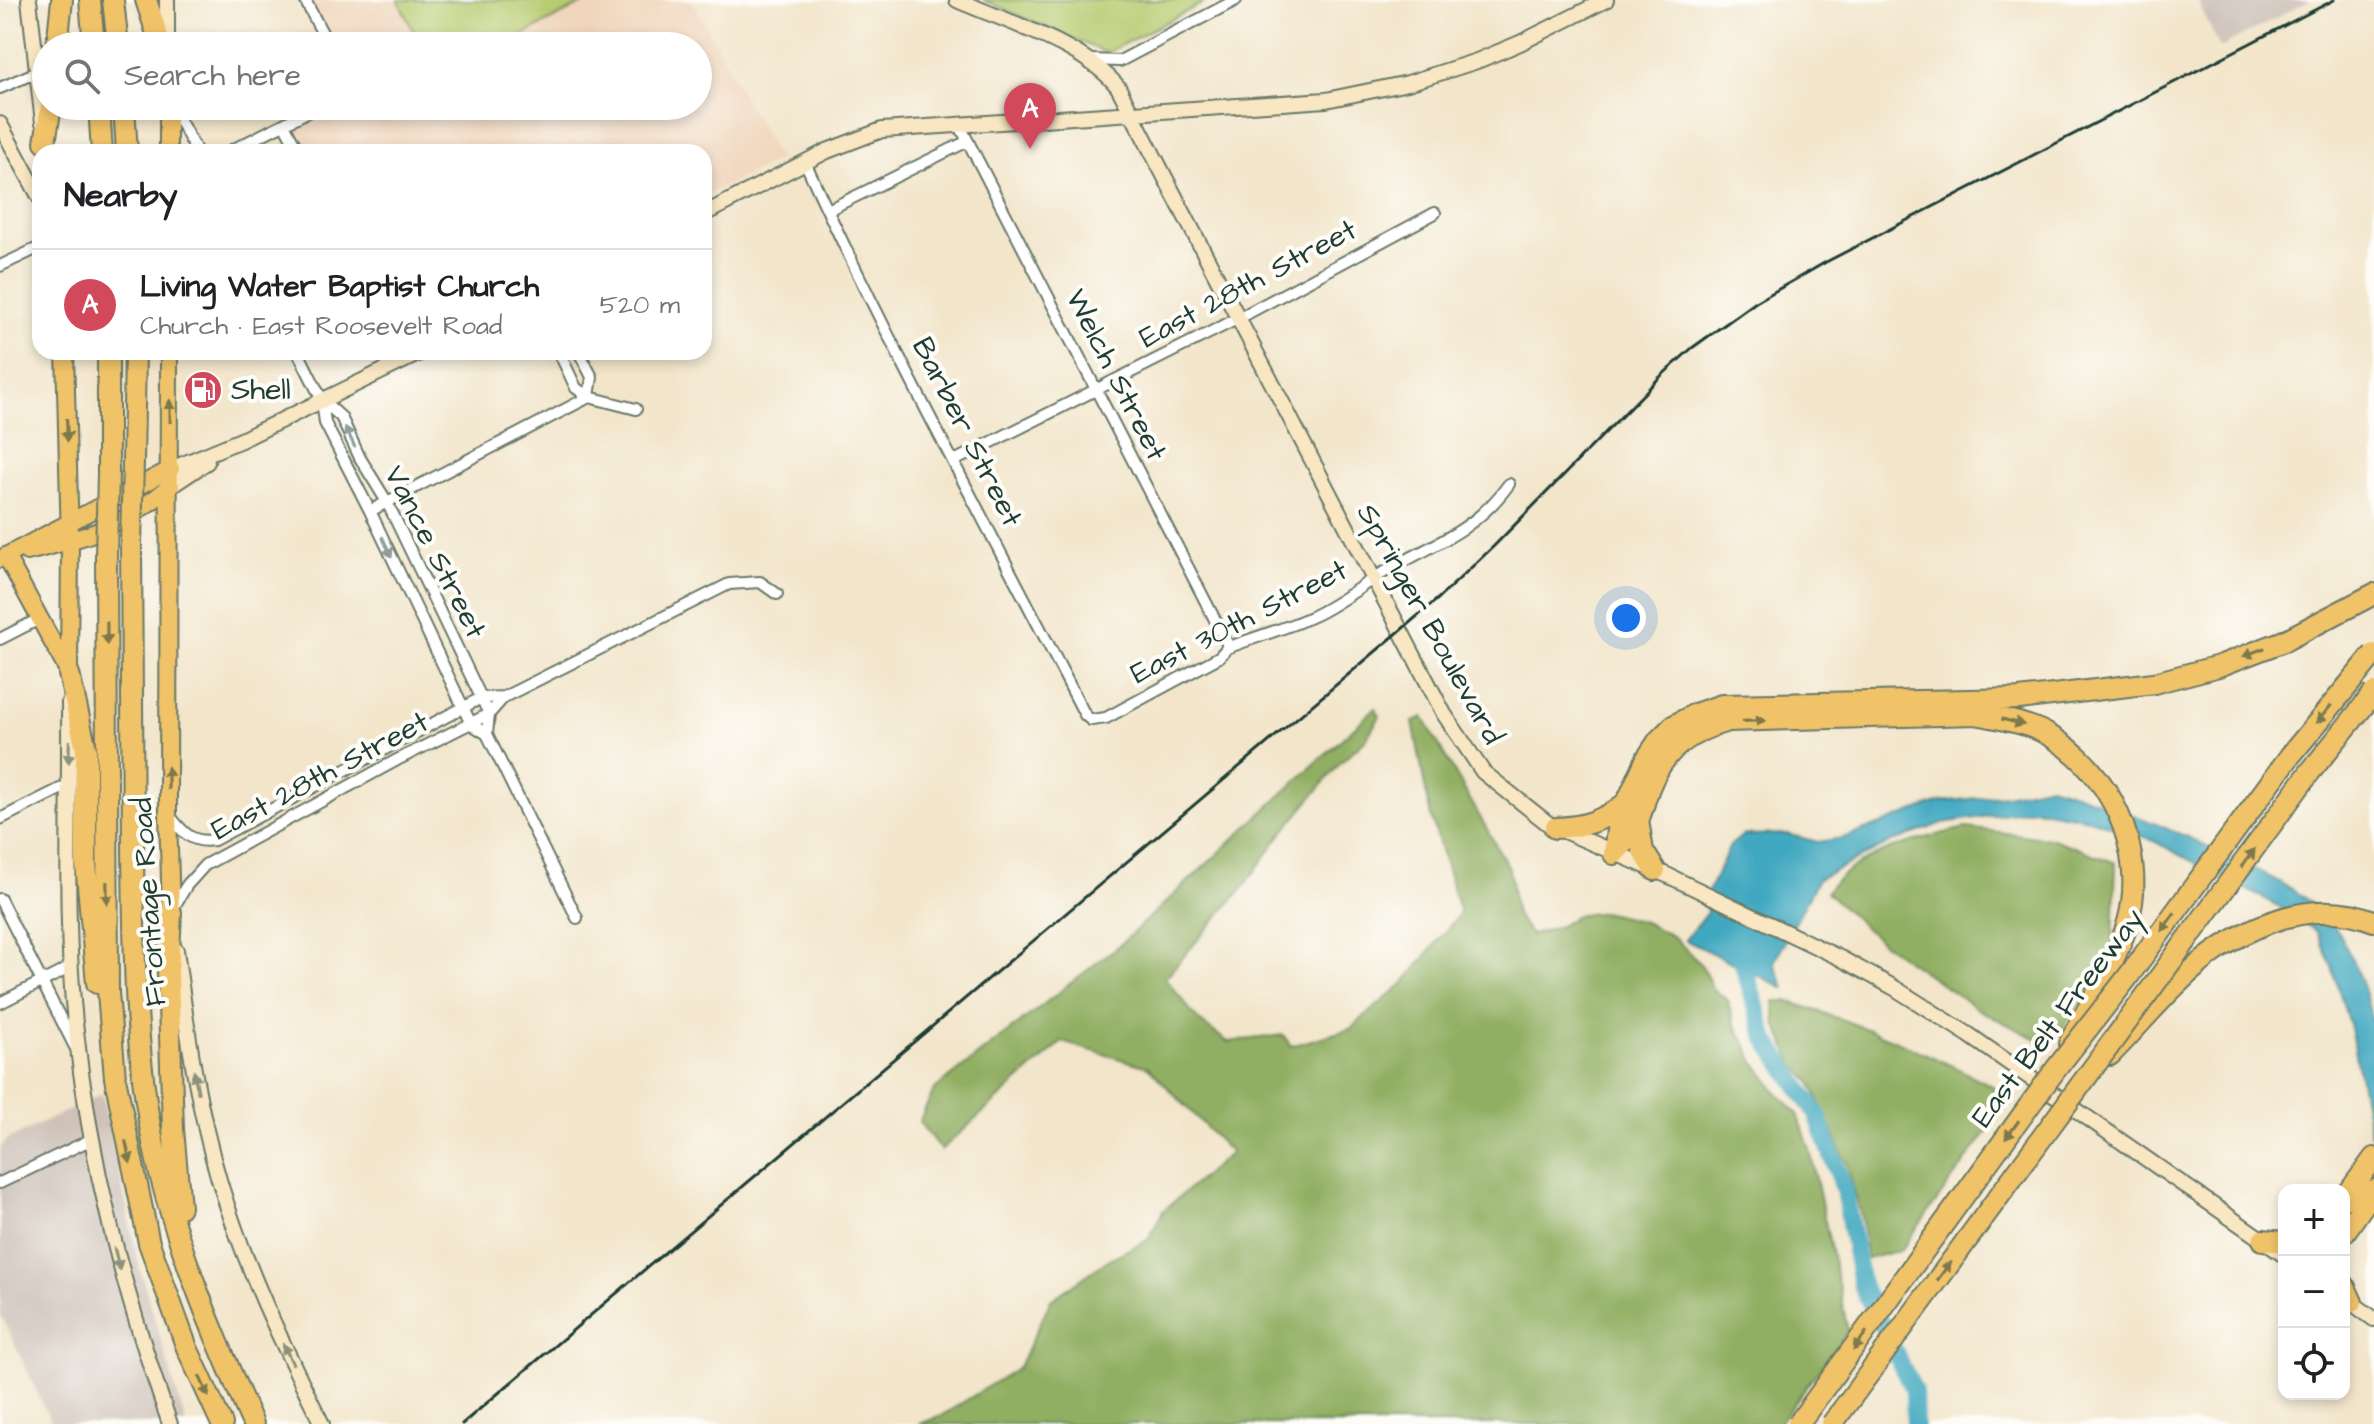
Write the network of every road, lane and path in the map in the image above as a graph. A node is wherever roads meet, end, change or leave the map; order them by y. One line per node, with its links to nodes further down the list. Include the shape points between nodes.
1 (29, 0): 11 (main road)
2 (62, 0): 12 (highway)
3 (90, 0): 13 (highway)
4 (113, 0): 14 (highway)
5 (146, 0): 15 (highway)
6 (305, 0): 17 (street)
7 (957, 0): 18 (main road, Springer Boulevard)
8 (1236, 0): 18 (street, via 1120,61)
9 (1606, 0): 21 (main road, via 1477,61 1381,89 1310,102)
10 (171, 1): 16 (main road)
11 (33, 32)
12 (59, 32)
13 (93, 32)
14 (116, 32)
15 (156, 32)
16 (168, 32)
17 (322, 32)
18 (1088, 60): 21 (main road, Springer Boulevard, via 1110,76)
19 (32, 74): 20 (street)
20 (0, 88)
21 (1132, 112): 30 (main road); 48 (main road, Springer Boulevard)
22 (43, 120): 33 (main road)
23 (49, 120): 34 (highway)
24 (100, 120): 35 (highway)
25 (125, 120): 36 (highway)
26 (169, 120): 37 (main road)
27 (178, 120): 38 (street)
28 (292, 120): 31 (street)
29 (0, 124): 42 (main road)
30 (959, 124): 32 (street, Welch Street); 41 (main road, via 882,130)
31 (281, 126): 39 (street); 40 (street)
32 (968, 141): 44 (street); 57 (street, Welch Street)
33 (46, 144)
34 (46, 144)
35 (101, 144)
36 (126, 144)
37 (168, 144)
38 (192, 144)
39 (244, 144)
40 (293, 144)
41 (805, 162): 43 (main road); 44 (street, Barber Street)
42 (32, 183)
43 (712, 210)
44 (828, 210): 61 (street, Barber Street)
45 (1435, 213): 48 (street, East 28th Street)
46 (32, 251): 47 (street)
47 (0, 266)
48 (1239, 318): 57 (street, East 28th Street); 69 (main road, Springer Boulevard)
49 (65, 360): 66 (main road, one-way to 66)
50 (108, 360): 102 (highway, one-way to 102, bridge, via 108,992)
51 (135, 360): 111 (highway, bridge, via 131,545 138,1029 160,1174)
52 (169, 360): 62 (main road, Frontage Road, one-way to 52)
53 (302, 360): 59 (street, Vance Street)
54 (397, 360): 59 (main road)
55 (563, 360): 58 (street, via 576,388)
56 (583, 360): 58 (street, via 592,377)
57 (1095, 391): 61 (street, East 28th Street); 74 (street, Welch Street)
58 (589, 397): 60 (street); 64 (street)
59 (322, 400): 62 (main road); 64 (street, Vance Street, one-way to 59, via 341,417); 65 (street, Vance Street, via 325,423)
60 (636, 409)
61 (954, 461): 82 (street, Barber Street)
62 (171, 478): 66 (main road); 67 (main road, via 127,519); 88 (main road, Frontage Road, one-way to 62)
63 (1509, 484): 69 (street, East 30th Street, via 1488,510 1452,537)
64 (387, 502): 65 (street); 79 (street, Vance Street)
65 (370, 511): 80 (street, Vance Street, one-way to 80)
66 (68, 522): 67 (main road); 68 (main road)
67 (70, 541): 68 (main road); 76 (main road)
68 (3, 558): 72 (main road)
69 (1374, 579): 74 (street, East 30th Street, via 1316,614); 90 (main road, Springer Boulevard, via 1444,714 1475,761)
70 (777, 594): 78 (street, East 28th Street, via 760,582 729,584)
71 (2374, 594): 85 (highway, one-way to 85, via 2284,641 2154,683 2019,699 1722,705 1695,714)
72 (39, 619): 73 (street); 76 (main road)
73 (0, 639)
74 (1227, 648): 82 (street, East 30th Street, via 1106,718)
75 (2374, 654): 101 (highway, East Belt Freeway, one-way to 101, bridge, via 2290,756)
76 (69, 674): 86 (main road, one-way to 86); 102 (highway, via 86,749 91,926 99,1004)
77 (2374, 693): 103 (highway, East Belt Freeway, one-way to 77, bridge)
78 (504, 697): 79 (street, East 28th Street); 81 (street, East 28th Street)
79 (481, 698): 80 (street, East 28th Street); 81 (street, Vance Street)
80 (463, 707): 83 (street, Vance Street); 88 (street, East 28th Street, via 214,840 193,840)
81 (489, 714): 83 (street, East 28th Street); 84 (street)
82 (1091, 720)
83 (471, 724): 84 (street); 94 (street, East 28th Street, via 205,865)
84 (487, 734): 95 (street)
85 (1677, 734): 87 (highway, via 1647,758); 101 (highway, one-way to 101, bridge, via 1728,721 1976,714 2017,721 2077,754 2118,812 2131,852 2133,883 2128,922)
86 (68, 785): 89 (street); 97 (main road)
87 (1632, 812): 90 (highway, via 1580,827); 91 (highway, via 1618,822); 92 (highway, via 1643,851)
88 (168, 814): 94 (main road, Frontage Road)
89 (0, 819)
90 (1555, 828): 91 (main road, Springer Boulevard)
91 (1614, 854): 92 (main road, Springer Boulevard)
92 (1662, 873): 108 (main road, Springer Boulevard, via 1840,958 1969,1035)
93 (0, 899): 98 (street)
94 (171, 912): 111 (highway, via 173,1129); 117 (main road, Frontage Road, one-way to 94, via 260,1293 220,1183 194,1075)
95 (577, 918)
96 (2374, 921): 103 (highway, bridge, via 2353,912 2315,910 2274,919 2244,935 2179,982)
97 (71, 967): 98 (street); 100 (main road)
98 (41, 983): 99 (street); 100 (street)
99 (0, 1003)
100 (79, 1055): 104 (main road)
101 (2056, 1069): 118 (highway, East Belt Freeway, one-way to 118, bridge)
102 (115, 1078): 115 (highway, one-way to 115, via 149,1243 187,1348)
103 (2078, 1086): 119 (highway, East Belt Freeway, one-way to 103, bridge)
104 (90, 1140): 106 (street); 114 (main road, one-way to 114, via 120,1272)
105 (2374, 1158): 107 (highway)
106 (0, 1183)
107 (2356, 1198)
108 (2263, 1240): 109 (highway); 110 (main road, Springer Boulevard)
109 (2278, 1241)
110 (2278, 1251)
111 (186, 1263): 116 (highway)
112 (2350, 1298): 113 (main road)
113 (2374, 1319)
114 (170, 1424)
115 (222, 1424)
116 (253, 1424)
117 (322, 1424)
118 (1798, 1424)
119 (1832, 1424)

